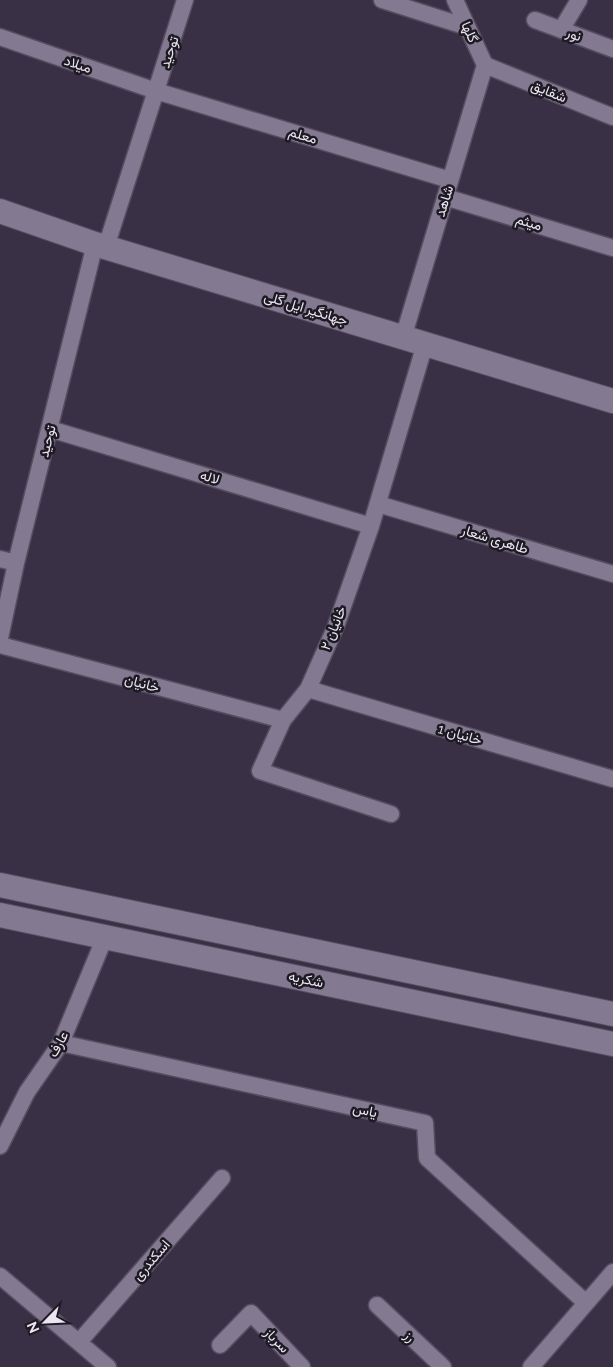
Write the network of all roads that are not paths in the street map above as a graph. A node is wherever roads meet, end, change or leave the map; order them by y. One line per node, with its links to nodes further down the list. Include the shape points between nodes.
1 (185, 0): 11 (street, توحید)
2 (382, 0): 6 (street)
3 (455, 0): 6 (street, گلها)
4 (580, 0): 7 (street)
5 (535, 20): 7 (street, نور)
6 (467, 26): 10 (street, گلها)
7 (561, 30): 9 (street, نور)
8 (0, 37): 11 (street, میلاد)
9 (613, 50)
10 (484, 65): 12 (street, شقایق); 13 (street, شاهد)
11 (156, 91): 13 (street, معلم); 16 (street, توحید)
12 (613, 118)
13 (450, 180): 14 (street, شاهد)
14 (445, 197): 17 (street, میثم); 18 (street, شاهد)
15 (0, 211): 16 (main road, جهانگیر ایل گلی)
16 (100, 246): 18 (main road, جهانگیر ایل گلی); 20 (street, توحید)
17 (613, 248)
18 (414, 341): 19 (main road, جهانگیر ایل گلی); 21 (street, خانیان ۲)
19 (613, 401)
20 (50, 429): 22 (street, لاله); 24 (street, توحید)
21 (378, 504): 22 (street, خانیان ۲); 25 (street, طاهری شعار)
22 (371, 526): 28 (street, خانیان ۲, via 336,626)
23 (0, 559): 24 (street)
24 (16, 563): 26 (street, توحید)
25 (613, 574)
26 (0, 638)
27 (0, 645): 29 (street, خانیان)
28 (308, 689): 29 (street, خانیان ۲); 30 (street, خانیان 1)
29 (283, 720): 31 (street, خانیان ۲, via 260,771)
30 (613, 778)
31 (391, 814)
32 (0, 885): 35 (main road, شکریه)
33 (0, 914): 34 (main road, شکریه)
34 (105, 937): 36 (street, عارف); 37 (main road, شکریه)
35 (613, 1014)
36 (61, 1043): 38 (street, عارف, via 27,1092); 42 (street, یاس, via 425,1123 427,1158)
37 (613, 1044)
38 (0, 1146)
39 (222, 1178): 44 (street, اسکندری)
40 (613, 1272): 42 (street)
41 (0, 1276): 44 (street)
42 (586, 1303): 49 (street)
43 (377, 1305): 48 (street, رز)
44 (79, 1342): 46 (street)
45 (220, 1345): 47 (street, سرباز, via 251,1313)
46 (108, 1367)
47 (302, 1367)
48 (443, 1367)
49 (530, 1367)

